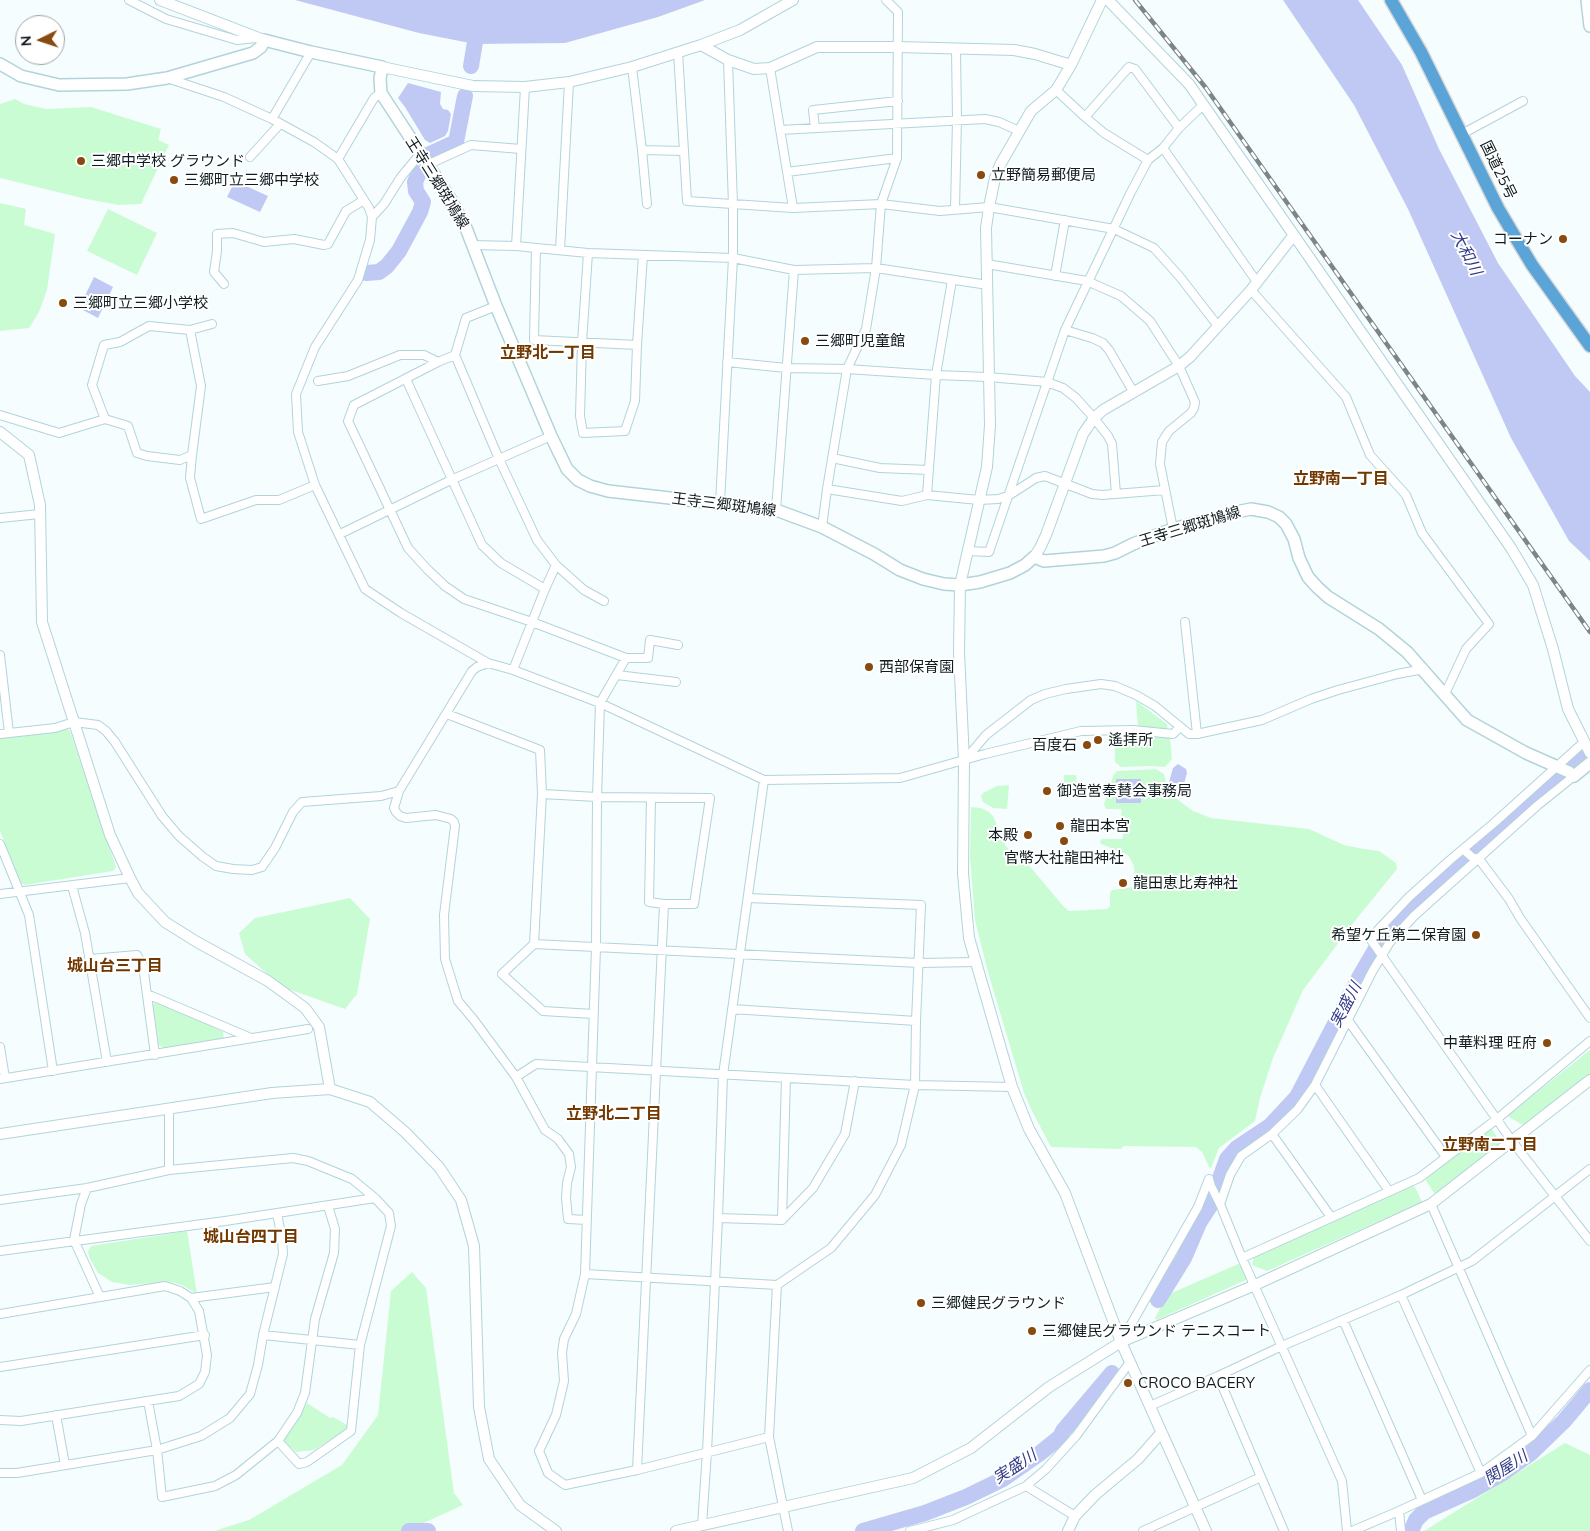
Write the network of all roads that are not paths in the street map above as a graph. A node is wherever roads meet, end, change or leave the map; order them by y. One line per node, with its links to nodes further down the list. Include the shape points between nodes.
1 (129, 0): 10 (street, via 166,18 237,40)
2 (793, 0): 11 (street, via 740,30)
3 (886, 0): 12 (street, via 898,12)
4 (1102, 0): 18 (street)
5 (1108, 0): 29 (street, via 1189,84)
6 (1392, 0): 39 (highway, 国道25号)
7 (1587, 0): 9 (main road)
8 (164, 2): 10 (street)
9 (1590, 26)
10 (260, 39): 14 (main road); 22 (main road, via 261,47 253,53)
11 (701, 45): 15 (street); 16 (street)
12 (898, 47): 13 (street); 21 (street, via 816,47); 27 (street)
13 (956, 49): 18 (street, via 1014,50); 32 (street)
14 (311, 52): 19 (main road); 31 (street)
15 (678, 52): 20 (street); 43 (street)
16 (728, 60): 21 (street, via 754,69); 54 (street)
17 (0, 64): 22 (main road, via 21,76 59,85 127,84)
18 (1071, 64): 25 (street)
19 (382, 67): 24 (street, via 473,86); 26 (main road)
20 (632, 67): 23 (street); 42 (street)
21 (770, 68): 37 (street)
22 (167, 78): 31 (street, via 224,97)
23 (569, 82): 24 (street); 65 (street)
24 (524, 87): 41 (street)
25 (1056, 90): 30 (street); 38 (street, via 1031,111)
26 (381, 93): 44 (main road, 王寺三郷斑鳩線); 47 (street, via 374,98)
27 (898, 101): 34 (street); 35 (street, via 813,110)
28 (1522, 101): 39 (street)
29 (1203, 105): 36 (street); 61 (street)
30 (1085, 117): 36 (street, via 1128,67 1135,69); 48 (street, via 1104,133)
31 (272, 119): 33 (street)
32 (957, 119): 34 (street); 38 (street, via 999,122); 57 (street)
33 (280, 124): 45 (street); 47 (street)
34 (898, 124): 35 (street); 46 (street)
35 (815, 128): 37 (street)
36 (1180, 128): 40 (street)
37 (780, 130): 50 (street)
38 (1019, 132): 55 (street, via 995,178)
39 (1462, 134): 85 (highway, 国道25号, via 1498,208 1523,250)
40 (1162, 148): 48 (street); 77 (street)
41 (521, 149): 49 (street, via 471,145); 63 (street)
42 (642, 150): 43 (street); 52 (street)
43 (684, 152): 54 (street, via 687,201)
44 (420, 154): 49 (main road, 王寺三郷斑鳩線); 58 (street)
45 (250, 157)
46 (897, 158): 50 (street); 53 (street)
47 (338, 159): 51 (street)
48 (1148, 160): 60 (street)
49 (427, 165): 62 (main road, 王寺三郷斑鳩線, via 451,200)
50 (787, 172): 56 (street)
51 (364, 200): 58 (street); 75 (street, via 346,211 328,244 324,245 294,239 264,242 233,233 216,234 214,272)
52 (647, 204)
53 (881, 204): 56 (street); 57 (street, via 940,211); 70 (street)
54 (733, 205): 56 (street); 68 (street)
55 (989, 207): 57 (street); 59 (street); 69 (street)
56 (793, 208)
57 (955, 209)
58 (372, 217): 109 (street, via 370,240 358,280 314,348 296,394 298,432)
59 (1064, 220): 60 (street); 72 (street)
60 (1114, 229): 74 (street); 80 (street, via 1154,248)
61 (1294, 236): 77 (street); 148 (street, via 1529,578 1553,648 1568,709)
62 (473, 245): 63 (street); 78 (main road, 王寺三郷斑鳩線)
63 (516, 246): 64 (street)
64 (536, 248): 65 (street); 83 (street, via 534,340)
65 (560, 250): 66 (street)
66 (588, 253): 67 (street); 83 (street)
67 (643, 254): 68 (street); 84 (street)
68 (733, 258): 71 (street); 88 (street)
69 (987, 264): 72 (street); 76 (street)
70 (876, 268): 71 (street); 73 (street); 91 (street, via 866,329)
71 (794, 270): 90 (street)
72 (1055, 276): 74 (street)
73 (952, 280): 76 (street); 92 (street)
74 (1087, 281): 82 (street); 89 (street, via 1121,296 1150,321)
75 (224, 284)
76 (988, 285): 93 (street)
77 (1254, 286): 80 (street); 140 (street, via 1346,397 1370,455 1406,495 1422,533 1489,624 1466,649)
78 (496, 306): 86 (street, via 466,318); 102 (main road, 王寺三郷斑鳩線)
79 (212, 324): 81 (street)
80 (1218, 326): 89 (street)
81 (190, 330): 100 (street, via 149,326 120,342 104,345 92,385); 103 (street, via 201,386)
82 (1066, 330): 96 (street); 97 (street, via 1103,343)
83 (582, 343): 84 (street); 84 (street, via 580,416 583,433 625,431 635,401)
84 (637, 345)
85 (1590, 346)
86 (455, 356): 87 (street); 105 (street)
87 (438, 362): 94 (street); 95 (street, via 424,355 400,355 348,376)
88 (727, 362): 90 (street); 116 (street)
89 (1179, 366): 97 (street); 111 (street, via 1195,402 1191,413 1169,431 1162,442 1160,464)
90 (786, 368): 91 (street); 118 (street)
91 (847, 369): 92 (street); 104 (street)
92 (936, 375): 93 (street); 106 (street)
93 (988, 377): 96 (street); 115 (street, via 990,425 987,467)
94 (406, 379): 107 (street); 117 (street, via 354,405 348,421)
95 (318, 381)
96 (1047, 382): 99 (street, via 1063,388); 114 (street)
97 (1134, 393): 99 (street)
98 (0, 415): 100 (street, via 60,433)
99 (1094, 418): 108 (street, via 1083,434); 112 (street, via 1112,444)
100 (105, 419): 103 (street, via 128,426 137,453 180,460)
101 (0, 432): 119 (street, via 29,456)
102 (551, 436): 105 (street); 116 (main road, 王寺三郷斑鳩線, via 567,469 590,486 608,491)
103 (192, 455): 109 (street, via 190,478 201,519 256,500 279,500)
104 (832, 458): 106 (street, via 880,468); 110 (street)
105 (499, 459): 107 (street); 126 (street, via 537,540)
106 (929, 470): 113 (street)
107 (451, 480): 117 (street); 128 (street, via 482,545 501,563)
108 (1064, 483): 112 (street, via 1092,494); 114 (street, via 1045,476 1036,478); 125 (street, via 1046,535)
109 (315, 484): 123 (street)
110 (827, 488): 113 (street, via 902,501); 121 (street)
111 (1166, 490): 112 (street); 122 (street)
112 (1116, 494)
113 (927, 495): 115 (street)
114 (1008, 496): 115 (street); 124 (street, via 990,552)
115 (979, 500): 124 (street)
116 (720, 503): 118 (main road, 王寺三郷斑鳩線)
117 (391, 510): 123 (street); 130 (street, via 408,548 445,586 464,599)
118 (776, 510): 121 (main road, 王寺三郷斑鳩線)
119 (40, 514): 120 (street); 143 (street, via 42,622)
120 (0, 518)
121 (822, 527): 127 (main road, 王寺三郷斑鳩線, via 900,570 923,579)
122 (1173, 529): 125 (main road, 王寺三郷斑鳩線, via 1104,556 1044,561); 136 (main road, 王寺三郷斑鳩線, via 1251,509 1279,517 1294,539 1308,577 1317,587 1380,629)
123 (340, 534): 135 (street, via 365,589 401,614)
124 (967, 551): 127 (street)
125 (1034, 557): 127 (main road, 王寺三郷斑鳩線, via 1010,573)
126 (556, 565): 128 (street); 129 (street, via 584,590)
127 (960, 585): 149 (street, via 959,652)
128 (545, 589): 130 (street)
129 (604, 601)
130 (532, 622): 134 (street); 137 (street)
131 (1184, 622): 147 (street)
132 (678, 645): 134 (street, via 650,640 648,658)
133 (0, 655): 145 (street)
134 (626, 658): 138 (street)
135 (488, 663): 137 (street); 142 (street, via 472,671)
136 (1424, 669): 140 (main road, 王寺三郷斑鳩線); 147 (street, via 1338,690 1262,720)
137 (513, 670): 141 (street)
138 (617, 675): 139 (street); 141 (street)
139 (676, 682)
140 (1445, 694): 151 (main road, 王寺三郷斑鳩線, via 1467,720 1526,754)
141 (600, 703): 152 (street); 155 (street)
142 (447, 714): 153 (street); 154 (street, via 540,750)
143 (74, 722): 145 (street, via 55,728); 153 (street, via 98,725 106,731 162,816 179,836 216,866 252,870 262,867 302,802 381,796); 160 (street, via 110,835)
144 (1180, 727): 147 (street, via 1189,734); 149 (street, via 1173,734 1133,730 1081,731); 149 (street, via 1155,706 1115,686 1101,684 1066,689 1031,700 986,735)
145 (9, 733): 146 (street)
146 (0, 734)
147 (1197, 734)
148 (1586, 747): 151 (street)
149 (964, 761): 152 (street, via 900,778); 173 (street, via 963,874 969,938)
150 (1590, 763): 151 (main road)
151 (1565, 771): 158 (street); 159 (street, via 1538,805)
152 (764, 780): 164 (street)
153 (399, 791): 190 (street, via 394,808 400,816 436,815 454,822 444,915 445,959 458,1001)
154 (542, 794): 155 (street); 166 (street)
155 (597, 797): 156 (street); 167 (street)
156 (651, 798): 165 (street, via 649,902); 165 (street, via 710,798 694,904)
157 (0, 844): 162 (street)
158 (1464, 850): 159 (street); 169 (street, via 1409,897 1371,940)
159 (1476, 859): 169 (street, via 1414,916); 177 (street, via 1509,900)
160 (130, 878): 161 (street); 198 (street, via 138,893 165,922 268,981 306,1008 319,1027)
161 (72, 886): 162 (street); 171 (street)
162 (19, 892): 163 (street); 187 (street, via 33,936)
163 (0, 894)
164 (748, 898): 170 (street); 172 (street, via 921,905)
165 (664, 904): 168 (street)
166 (534, 944): 167 (street); 176 (street, via 502,974 543,1011)
167 (596, 947): 168 (street); 176 (street)
168 (660, 950): 170 (street); 188 (street)
169 (1381, 953): 178 (street); 200 (street)
170 (741, 954): 172 (street); 175 (street)
171 (90, 959): 174 (street, via 137,955 143,965); 185 (street)
172 (919, 962): 173 (street); 179 (street)
173 (975, 962): 197 (street)
174 (147, 994): 181 (street); 184 (street)
175 (732, 1009): 179 (street); 189 (street)
176 (593, 1014): 186 (street)
177 (1590, 1018)
178 (1347, 1019): 196 (street); 204 (street)
179 (916, 1021): 195 (street)
180 (308, 1029): 181 (street)
181 (251, 1038): 184 (street)
182 (1590, 1041): 200 (street)
183 (0, 1047): 191 (street)
184 (155, 1054): 185 (street)
185 (107, 1062): 187 (street)
186 (591, 1068): 188 (street); 190 (street, via 536,1064); 218 (street)
187 (53, 1070): 191 (street)
188 (656, 1072): 189 (street); 226 (street)
189 (723, 1075): 192 (street); 217 (street)
190 (516, 1077): 218 (street, via 545,1130 558,1139 569,1154 568,1219)
191 (2, 1078)
192 (786, 1078): 194 (street); 219 (street)
193 (1590, 1080): 203 (street)
194 (855, 1081): 195 (street); 219 (street, via 845,1134 813,1188)
195 (915, 1085): 197 (street); 228 (street, via 901,1145 875,1195 831,1248)
196 (1315, 1085): 202 (street, via 1297,1110); 208 (street)
197 (1012, 1087): 239 (street, via 1029,1129 1065,1193)
198 (330, 1089): 199 (street, via 272,1092); 268 (street, via 370,1102 439,1167 462,1200 474,1246 479,1407 489,1459 520,1505)
199 (169, 1108): 201 (street); 206 (street)
200 (1497, 1119): 203 (street); 204 (street)
201 (0, 1134)
202 (1272, 1134): 212 (street, via 1241,1156); 216 (street)
203 (1512, 1141): 209 (street); 213 (street)
204 (1446, 1158): 208 (street, via 1419,1178)
205 (1590, 1169): 209 (street)
206 (169, 1170): 207 (street); 210 (street, via 293,1158 352,1179)
207 (87, 1188): 211 (street); 220 (street, via 80,1204)
208 (1389, 1191): 216 (street)
209 (1556, 1196): 221 (street); 224 (street, via 1472,1261)
210 (375, 1198): 214 (street); 240 (street, via 389,1213 391,1226)
211 (0, 1200)
212 (1219, 1202): 223 (street); 239 (street, via 1209,1179 1198,1207)
213 (1430, 1204): 224 (street); 229 (street)
214 (328, 1206): 215 (street); 238 (street, via 336,1237)
215 (277, 1212): 220 (street); 230 (street, via 283,1254)
216 (1331, 1217): 223 (street)
217 (718, 1218): 219 (street); 227 (street)
218 (586, 1220): 225 (street)
219 (782, 1220)
220 (74, 1240): 222 (street); 232 (street)
221 (1590, 1240)
222 (0, 1251)
223 (1242, 1258): 229 (street)
224 (1458, 1268): 231 (street); 251 (street)
225 (585, 1274): 226 (street); 257 (street, via 576,1314 564,1339 564,1381 556,1415 539,1450 548,1473 565,1484)
226 (647, 1278): 227 (street); 257 (street)
227 (715, 1282): 228 (street); 255 (street)
228 (777, 1284): 252 (street)
229 (1255, 1285): 239 (street); 241 (street)
230 (275, 1287): 233 (street); 237 (street)
231 (1400, 1295): 235 (street); 259 (street)
232 (100, 1297): 233 (street, via 165,1286); 234 (street)
233 (191, 1298): 236 (street, via 199,1311)
234 (0, 1314)
235 (1343, 1320): 241 (street); 262 (street)
236 (205, 1335): 243 (street); 246 (street, via 207,1355 198,1384 179,1396)
237 (263, 1335): 238 (street); 254 (street, via 250,1394 230,1418 201,1436)
238 (312, 1340): 240 (street); 253 (street, via 305,1393 297,1413)
239 (1121, 1342): 242 (street); 264 (street, via 1049,1387 971,1448 913,1478)
240 (360, 1345): 253 (street, via 351,1431 300,1464)
241 (1282, 1346): 245 (street); 276 (street, via 1342,1481)
242 (1130, 1362): 247 (street); 261 (street, via 1076,1436)
243 (0, 1367)
244 (1590, 1370): 251 (street)
245 (1218, 1376): 247 (street); 260 (street)
246 (148, 1401): 248 (street); 254 (street)
247 (1150, 1406): 250 (street)
248 (56, 1415): 249 (street, via 21,1421); 256 (street)
249 (0, 1420)
250 (1161, 1433): 263 (street); 266 (street, via 1138,1459 1095,1494)
251 (1532, 1436): 259 (street)
252 (768, 1437): 255 (street); 264 (street)
253 (278, 1441): 254 (street, via 236,1475 215,1486 162,1497)
254 (156, 1450): 256 (street)
255 (707, 1452): 257 (street); 267 (street)
256 (65, 1465): 258 (street)
257 (637, 1470)
258 (0, 1473)
259 (1481, 1473): 262 (street)
260 (1261, 1477): 263 (street); 275 (street)
261 (1026, 1486): 266 (street); 271 (street, via 953,1520)
262 (1422, 1500): 265 (street)
263 (1196, 1506): 273 (street); 274 (street)
264 (783, 1508): 267 (street); 270 (street)
265 (1399, 1511): 277 (street); 278 (street)
266 (1075, 1516): 272 (street)
267 (702, 1525): 269 (street)
268 (556, 1531)
269 (676, 1531)
270 (788, 1531)
271 (910, 1531)
272 (1068, 1531)
273 (1143, 1531)
274 (1206, 1531)
275 (1284, 1531)
276 (1347, 1531)
277 (1352, 1531)
278 (1401, 1531)

